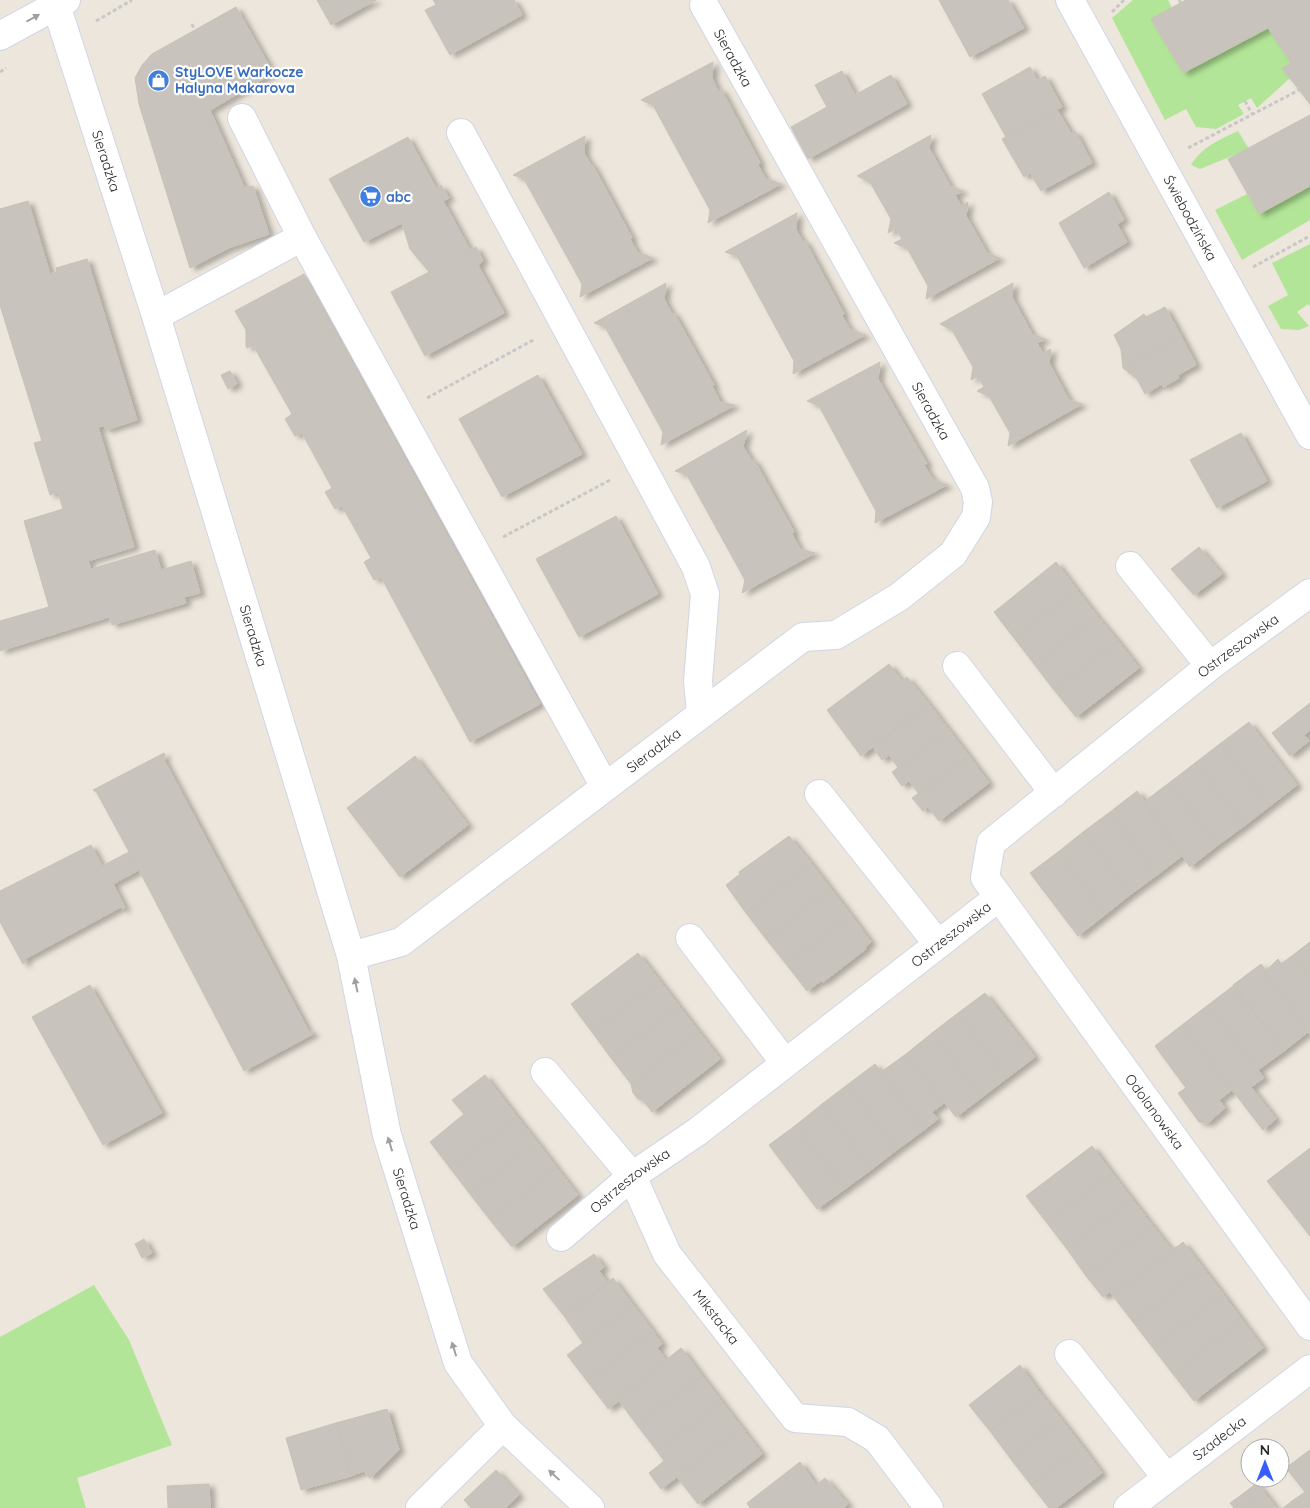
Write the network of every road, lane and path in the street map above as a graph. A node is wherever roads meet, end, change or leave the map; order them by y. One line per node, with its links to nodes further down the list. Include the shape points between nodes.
1 (132, 0): 5 (path)
2 (1070, 0): 21 (street, Świebodzińska)
3 (61, 3): 8 (street, one-way to 3); 18 (street, Sieradzka)
4 (704, 5): 28 (street, Sieradzka, via 975,488 978,502 976,517 954,554 907,591 836,635 803,638)
5 (96, 20)
6 (192, 24): 7 (path)
7 (195, 31)
8 (0, 36)
9 (1299, 90): 11 (path)
10 (1245, 101): 11 (path)
11 (1252, 114): 14 (path)
12 (242, 118): 16 (street)
13 (461, 133): 28 (street, via 696,567 705,594 698,681)
14 (1186, 148)
15 (1310, 236): 17 (path)
16 (302, 237): 18 (street); 29 (street)
17 (1252, 267)
18 (156, 316): 35 (street, Sieradzka)
19 (542, 335): 20 (path)
20 (421, 401)
21 (1310, 435)
22 (619, 475): 23 (path)
23 (498, 539)
24 (1130, 566): 27 (street)
25 (1310, 593): 27 (street, Ostrzeszowska)
26 (957, 666): 30 (street)
27 (1210, 666): 30 (street, Ostrzeszowska)
28 (701, 714): 29 (street, Sieradzka)
29 (605, 787): 35 (street, Sieradzka, via 401,942)
30 (1054, 792): 32 (street, Ostrzeszowska, via 991,844 985,878)
31 (819, 794): 34 (street)
32 (999, 897): 34 (street, Ostrzeszowska); 40 (street, Odolanowska)
33 (690, 938): 36 (street)
34 (938, 944): 36 (street, Ostrzeszowska)
35 (350, 956): 43 (street, Sieradzka, one-way to 35, via 458,1363 387,1135)
36 (786, 1063): 38 (street, Ostrzeszowska, via 697,1132)
37 (545, 1072): 38 (street, Mikstacka)
38 (632, 1176): 39 (street, Ostrzeszowska); 47 (street, Mikstacka, via 667,1254 795,1418 848,1422 877,1439)
39 (560, 1237)
40 (1310, 1326)
41 (1069, 1354): 44 (street)
42 (1310, 1369): 44 (street, Szadecka)
43 (503, 1426): 45 (street); 46 (street, Sieradzka, one-way to 43)
44 (1167, 1478): 48 (street, Szadecka)
45 (420, 1508)
46 (590, 1508)
47 (928, 1508)
48 (1128, 1508)

